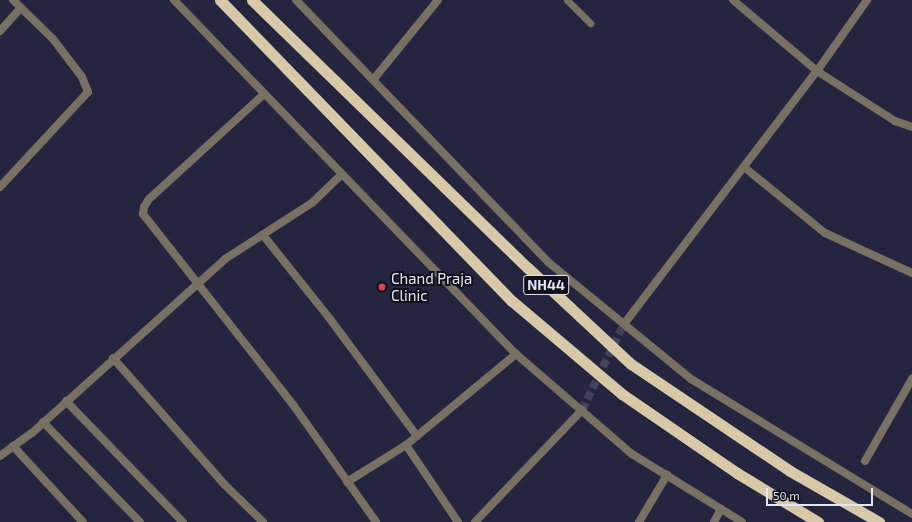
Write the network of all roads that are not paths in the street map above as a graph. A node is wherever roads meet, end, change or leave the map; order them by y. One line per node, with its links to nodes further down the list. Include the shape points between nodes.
1 (13, 0): 10 (street)
2 (174, 0): 15 (street)
3 (220, 0): 49 (highway, NH44, via 512,301 622,394 737,473)
4 (252, 0): 50 (highway, NH44, via 528,268 631,364 790,471)
5 (296, 0): 14 (street)
6 (438, 0): 14 (street)
7 (567, 0): 11 (lane)
8 (733, 0): 13 (street)
9 (867, 0): 13 (street)
10 (21, 8): 12 (street); 19 (street, via 53,39 82,77 88,92)
11 (590, 23)
12 (0, 31)
13 (817, 71): 16 (street, via 895,121); 17 (street)
14 (373, 80): 23 (street, via 548,262)
15 (264, 94): 18 (street); 22 (street, via 144,207 145,217)
16 (912, 127)
17 (744, 167): 21 (street, via 825,234); 23 (street)
18 (342, 175): 20 (street, via 312,204); 24 (street)
19 (0, 187)
20 (263, 235): 22 (street, via 225,259); 30 (street, via 330,319)
21 (912, 273)
22 (198, 283): 25 (street); 36 (street, via 294,406)
23 (624, 324): 38 (street, via 691,379)
24 (516, 354): 28 (street); 30 (street)
25 (113, 358): 27 (street); 42 (street, via 225,485)
26 (912, 379): 34 (street)
27 (66, 401): 29 (street); 41 (street)
28 (582, 410): 35 (street, via 632,454); 45 (street)
29 (43, 422): 32 (street); 40 (street)
30 (417, 436): 31 (street)
31 (406, 445): 36 (street); 44 (street)
32 (13, 446): 33 (street); 39 (street)
33 (0, 456)
34 (865, 461)
35 (666, 475): 37 (street); 46 (street)
36 (347, 482): 43 (street)
37 (721, 509): 47 (street); 48 (street)
38 (912, 514)
39 (83, 522)
40 (140, 522)
41 (183, 522)
42 (263, 522)
43 (376, 522)
44 (458, 522)
45 (475, 522)
46 (639, 522)
47 (714, 522)
48 (742, 522)
49 (818, 522)
50 (879, 522)

